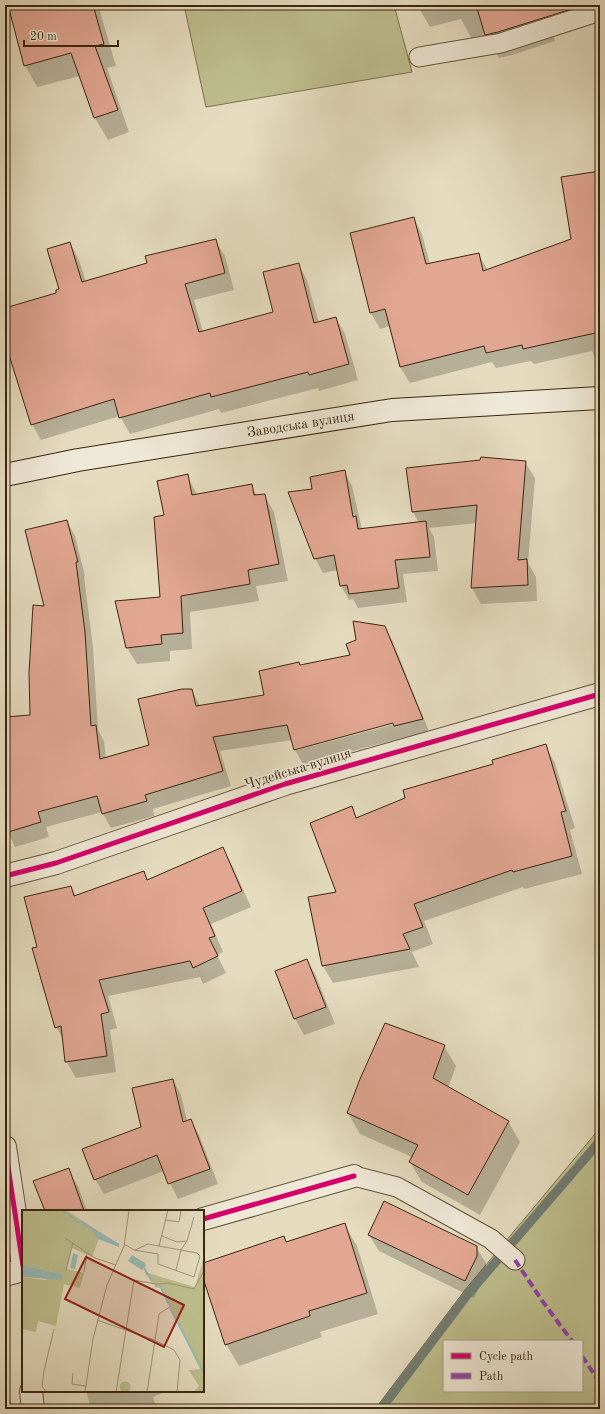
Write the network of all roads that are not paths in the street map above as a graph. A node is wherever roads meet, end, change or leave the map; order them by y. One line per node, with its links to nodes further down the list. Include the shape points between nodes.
1 (600, 12): 2 (lane, via 501,43)
2 (419, 57)
3 (600, 398): 4 (street, Заводська вулиця, via 392,410 78,460)
4 (5, 475)
5 (600, 694): 6 (street, Чудейська вулиця, via 285,784 56,863)
6 (5, 876)
7 (5, 1147): 10 (street)
8 (354, 1176): 9 (street); 11 (lane, via 397,1187 491,1239)
9 (204, 1219)
10 (22, 1259)
11 (515, 1260)
12 (22, 1270): 13 (street)
13 (5, 1275)
14 (31, 1392): 15 (street)
15 (32, 1409)

